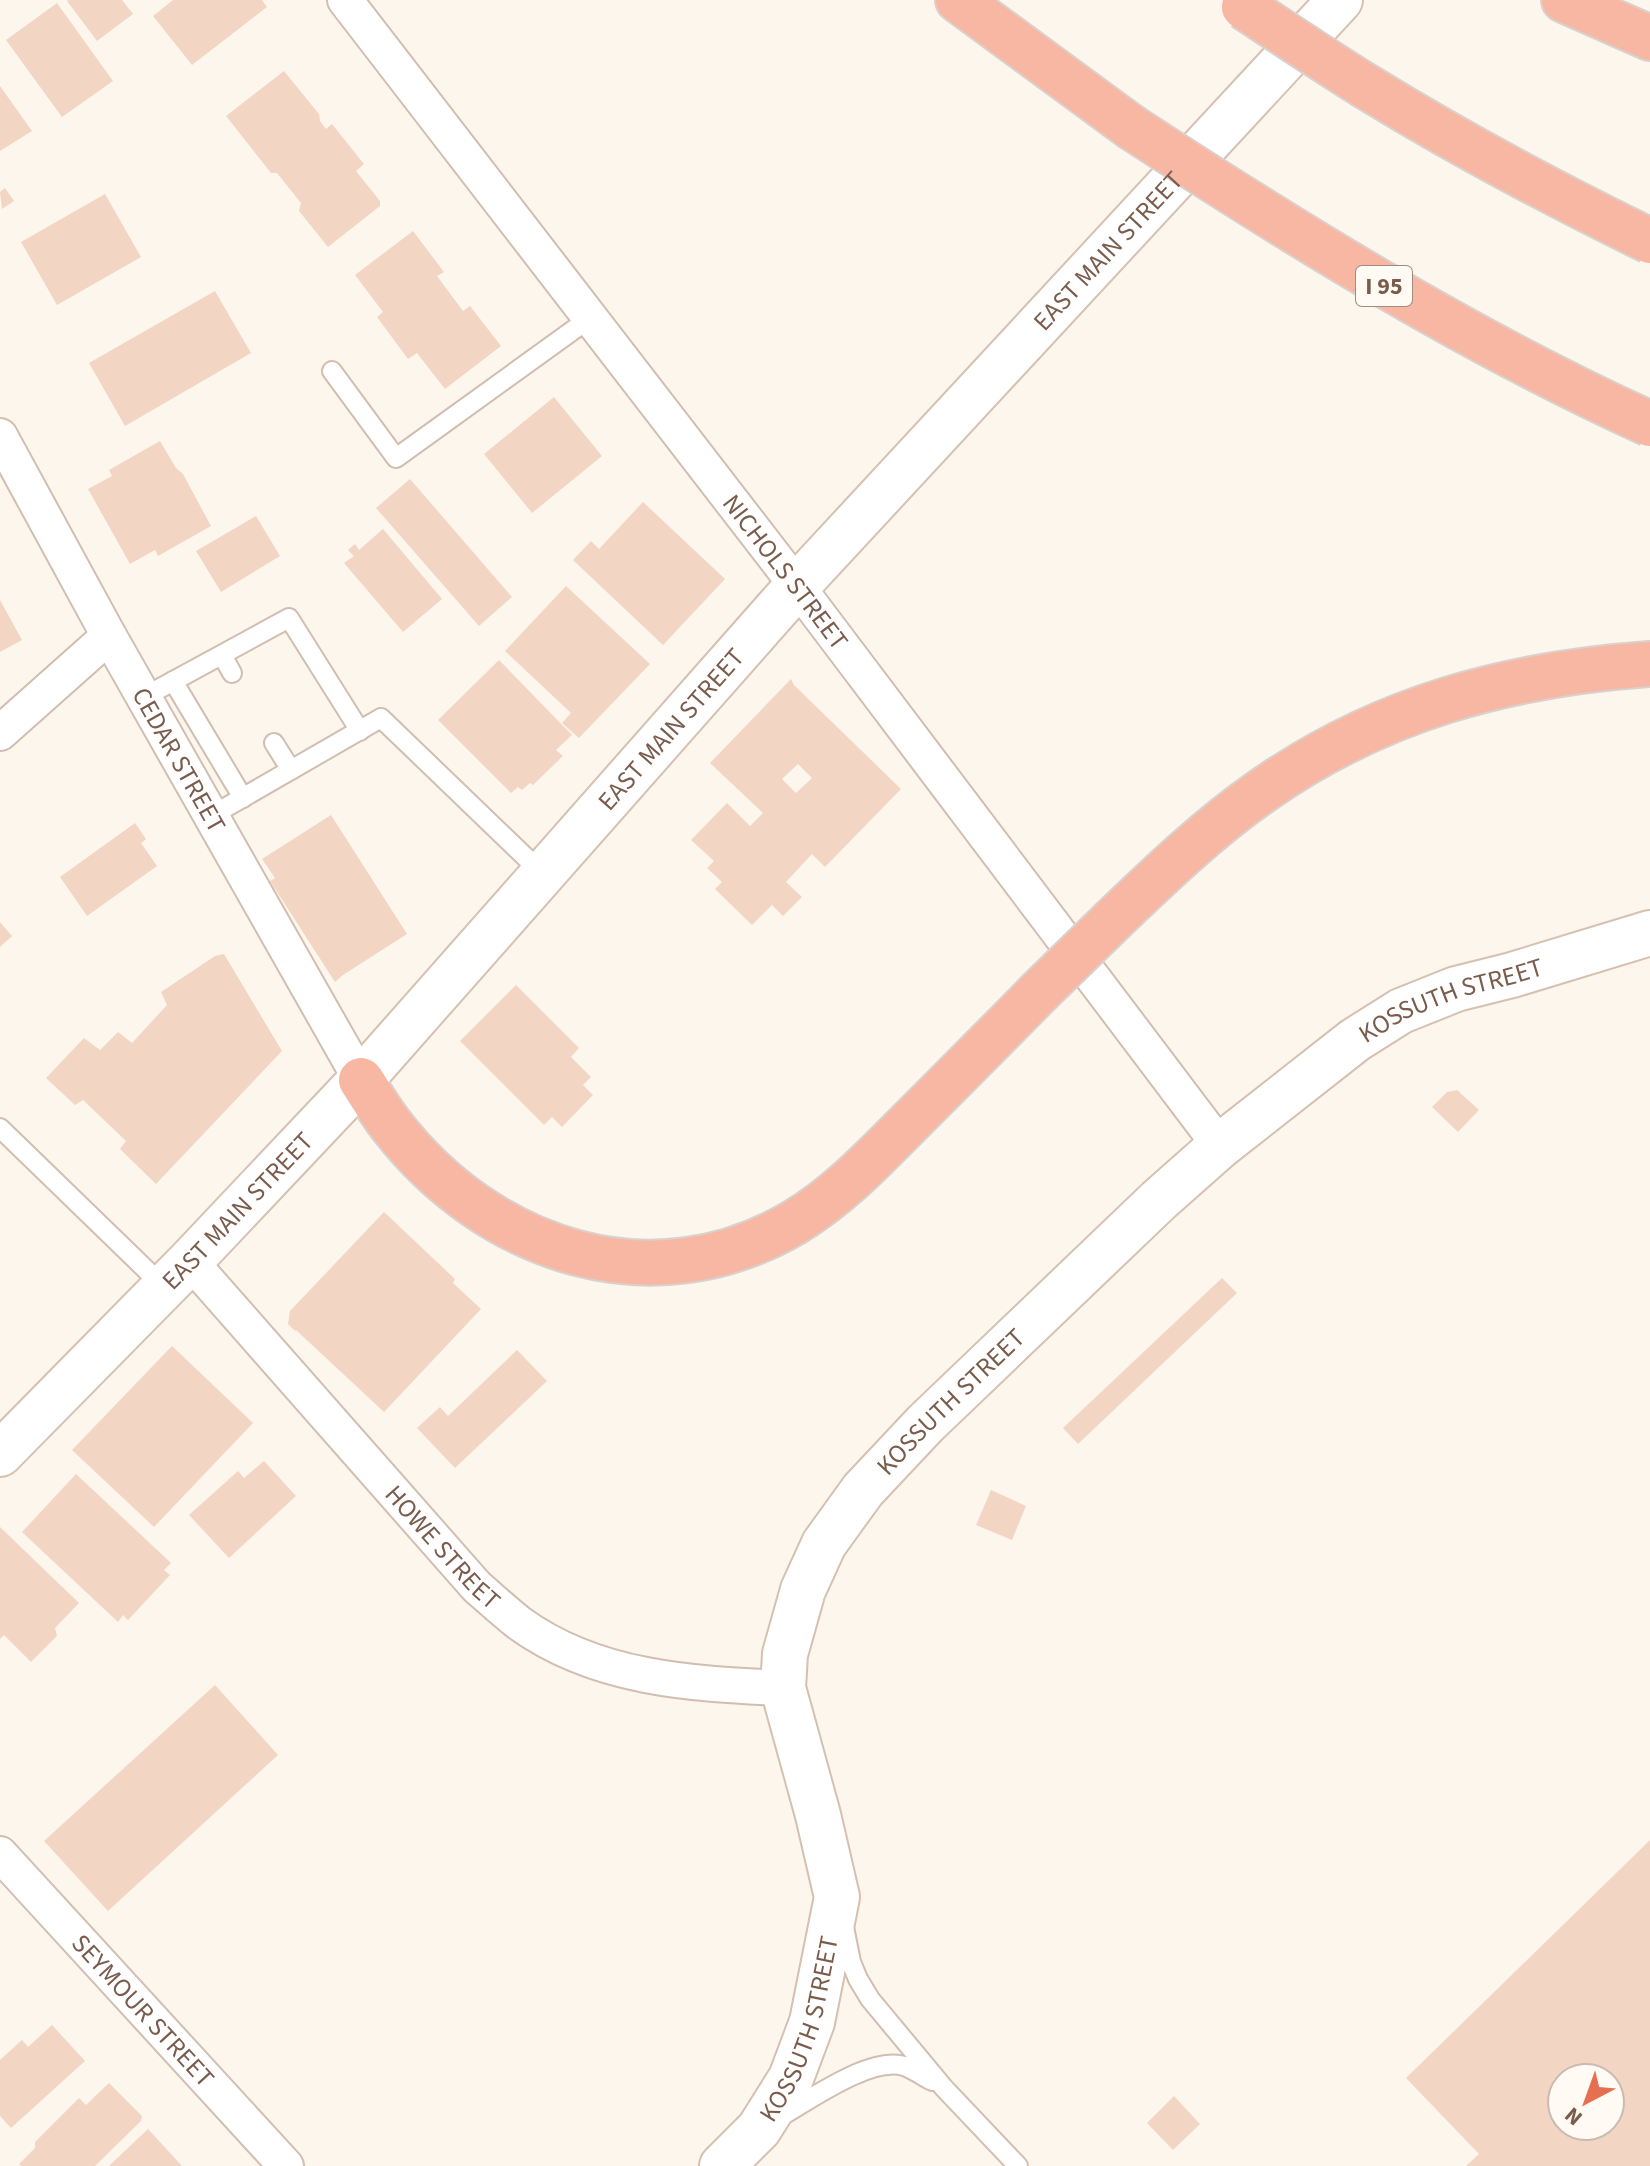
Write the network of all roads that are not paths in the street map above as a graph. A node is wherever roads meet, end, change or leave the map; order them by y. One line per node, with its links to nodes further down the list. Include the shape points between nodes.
1 (345, 0): 8 (street, NICHOLS STREET)
2 (958, 0): 10 (highway, I 95, bridge, via 1131,127 1256,209 1461,328)
3 (1340, 0): 12 (main road, EAST MAIN STREET)
4 (1564, 0): 6 (highway)
5 (1239, 4): 7 (highway, bridge, via 1393,102)
6 (1650, 38)
7 (1650, 241)
8 (590, 318): 9 (lane, via 396,458); 12 (street, NICHOLS STREET)
9 (332, 371)
10 (1650, 424)
11 (0, 436): 13 (street, CEDAR STREET)
12 (797, 586): 24 (main road, EAST MAIN STREET); 28 (street, NICHOLS STREET)
13 (109, 636): 17 (street, CEDAR STREET); 19 (street)
14 (222, 655): 16 (lane); 17 (lane); 18 (lane, via 289,618)
15 (1650, 664): 26 (highway, bridge, via 1561,673 1468,693 1381,724 1299,766 1183,854 826,1200 795,1222 723,1252 642,1264 565,1251 525,1234 488,1214 422,1159)
16 (232, 673)
17 (159, 689): 22 (lane); 23 (street, CEDAR STREET)
18 (360, 731): 21 (lane); 24 (lane, via 381,718)
19 (0, 733)
20 (274, 743): 21 (lane)
21 (291, 770): 22 (lane)
22 (243, 798): 23 (lane)
23 (211, 816): 26 (street, CEDAR STREET)
24 (543, 874): 26 (main road, EAST MAIN STREET)
25 (1650, 933): 28 (main road, KOSSUTH STREET, via 1456,989 1401,1011 1355,1040)
26 (361, 1080): 29 (main road, EAST MAIN STREET)
27 (0, 1128): 29 (lane)
28 (1220, 1146): 31 (main road, KOSSUTH STREET, via 925,1424 863,1490 824,1544 803,1590 785,1654)
29 (177, 1274): 30 (main road, EAST MAIN STREET); 31 (street, HOWE STREET, via 477,1587 520,1624 613,1669 711,1685)
30 (0, 1454)
31 (783, 1688): 33 (main road, KOSSUTH STREET)
32 (0, 1854): 36 (street, SEYMOUR STREET)
33 (837, 1897): 34 (lane, via 858,1979); 35 (main road, KOSSUTH STREET, via 812,2022 791,2078)
34 (944, 2088): 35 (lane, via 902,2066 876,2067 850,2076); 38 (lane)
35 (759, 2129): 37 (main road, KOSSUTH STREET)
36 (286, 2166)
37 (722, 2166)
38 (1018, 2166)

